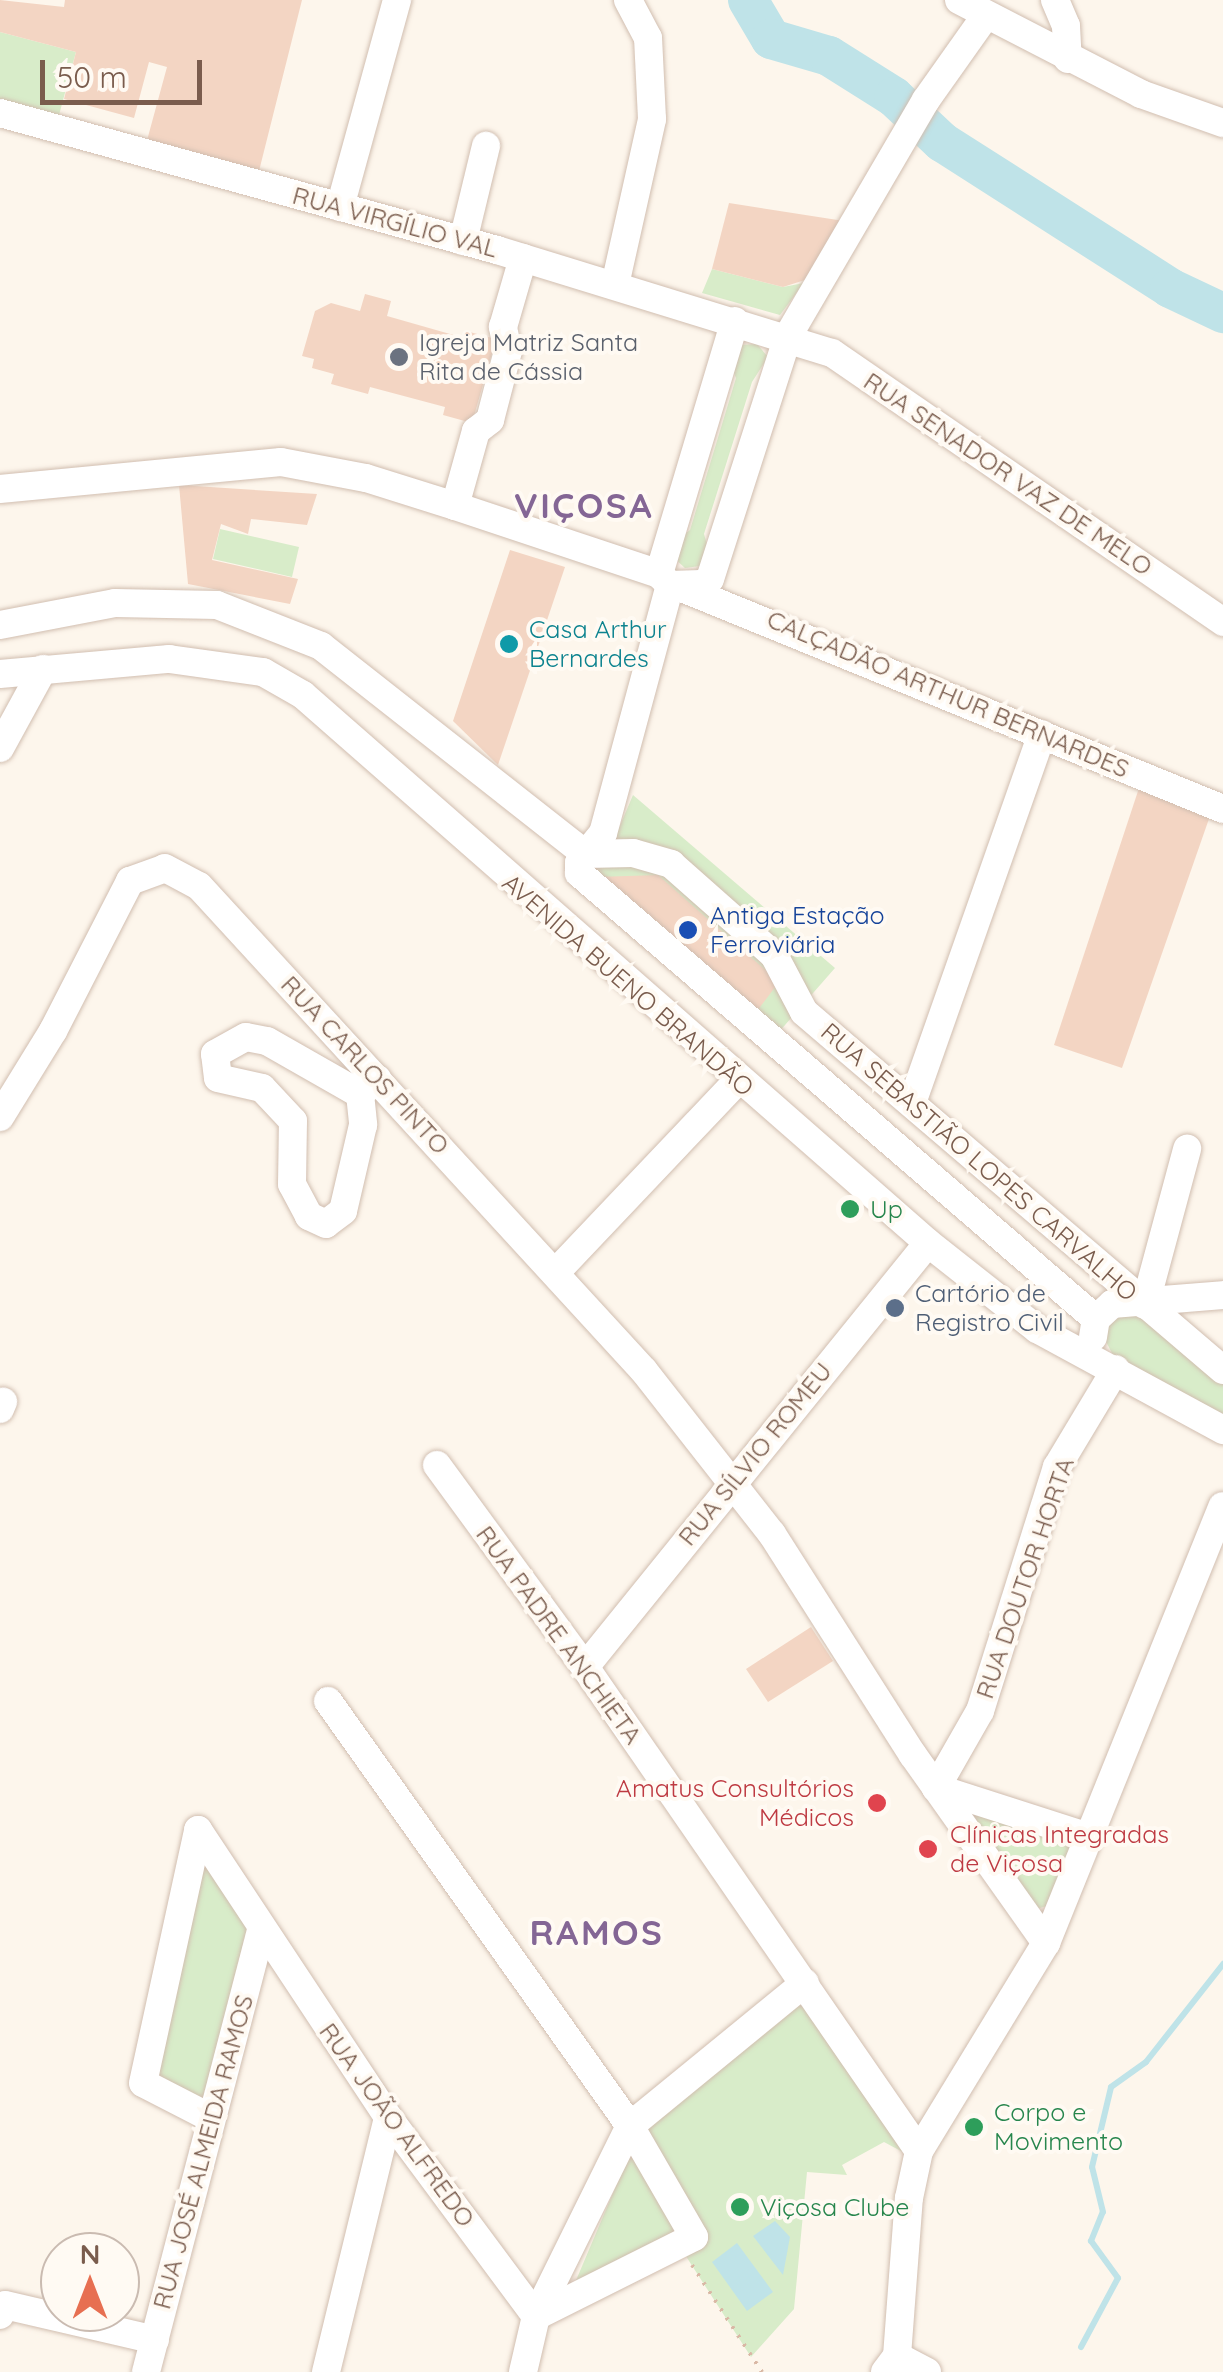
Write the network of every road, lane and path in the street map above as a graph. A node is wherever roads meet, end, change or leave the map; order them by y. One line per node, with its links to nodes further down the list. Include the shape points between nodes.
1 (397, 0): 10 (street)
2 (628, 0): 13 (street, via 648,38 652,101)
3 (959, 0): 5 (street)
4 (1055, 0): 6 (street, via 1066,26)
5 (984, 18): 6 (street); 15 (street, via 919,112)
6 (1068, 59): 8 (street)
7 (0, 112): 10 (street, RUA VIRGÍLIO VAL)
8 (1223, 123)
9 (486, 146): 11 (street)
10 (340, 208): 11 (street, RUA VIRGÍLIO VAL)
11 (463, 241): 12 (street, RUA VIRGÍLIO VAL)
12 (522, 258): 13 (street, RUA VIRGÍLIO VAL); 17 (street, via 503,328 508,351 490,420 476,431)
13 (615, 285): 14 (street, RUA VIRGÍLIO VAL)
14 (736, 321): 15 (street, RUA VIRGÍLIO VAL); 18 (street)
15 (788, 336): 18 (street, via 710,579); 19 (street, RUA SENADOR VAZ DE MELO, via 832,353)
16 (0, 490): 17 (street, CALÇADÃO ARTHUR BERNARDES, via 281,462 366,478)
17 (455, 506): 18 (street, CALÇADÃO ARTHUR BERNARDES)
18 (665, 580): 23 (street, CALÇADÃO ARTHUR BERNARDES); 26 (street, via 604,832)
19 (1223, 622)
20 (0, 625): 26 (street, via 115,603 217,606 321,646)
21 (43, 669): 22 (street, AVENIDA BUENO BRANDÃO); 24 (street); 27 (street, AVENIDA BUENO BRANDÃO, via 169,659 263,672 304,695)
22 (0, 674)
23 (1042, 734): 25 (street, CALÇADÃO ARTHUR BERNARDES); 29 (street)
24 (0, 748)
25 (1223, 810)
26 (584, 854): 29 (street, RUA SEBASTIÃO LOPES CARVALHO, via 633,853 672,864 774,955 804,1012); 36 (street, via 580,873 587,885)
27 (737, 1080): 32 (street, AVENIDA BUENO BRANDÃO); 33 (street)
28 (368, 1087): 28 (street, via 267,1041 246,1037 215,1054 218,1078 262,1088 293,1121 298,1145 292,1184 308,1216 326,1224 343,1211); 30 (street, RUA CARLOS PINTO, via 199,886 165,868 130,881 54,1031); 33 (street, RUA CARLOS PINTO)
29 (912, 1103): 35 (street, RUA SEBASTIÃO LOPES CARVALHO)
30 (0, 1116)
31 (1187, 1148): 35 (street)
32 (928, 1243): 37 (street, AVENIDA BUENO BRANDÃO, via 1037,1329); 41 (street, RUA SÍLVIO ROMEU)
33 (557, 1272): 41 (street, RUA CARLOS PINTO)
34 (1223, 1295): 35 (street)
35 (1145, 1305): 36 (street, via 1123,1300); 38 (street, RUA SEBASTIÃO LOPES CARVALHO)
36 (1096, 1319): 37 (street, via 1093,1343)
37 (1111, 1367): 39 (street, AVENIDA BUENO BRANDÃO); 45 (street, RUA DOUTOR HORTA, via 1057,1467 980,1712)
38 (1223, 1370)
39 (1223, 1430)
40 (436, 1465): 43 (street, RUA PADRE ANCHIETA)
41 (731, 1481): 43 (street, RUA SÍLVIO ROMEU); 45 (street, RUA CARLOS PINTO)
42 (1223, 1506): 46 (street)
43 (585, 1667): 49 (street, RUA PADRE ANCHIETA)
44 (328, 1701): 52 (street)
45 (936, 1788): 46 (street); 48 (street, RUA CARLOS PINTO)
46 (1089, 1837): 48 (street)
47 (261, 1932): 50 (street, RUA JOÃO ALFREDO); 51 (street, RUA JOSÉ ALMEIDA RAMOS); 51 (street, RUA JOÃO ALFREDO, via 198,1830 143,2083)
48 (1046, 1943): 53 (street)
49 (805, 1983): 52 (street); 53 (street, RUA PADRE ANCHIETA)
50 (388, 2117): 56 (street, RUA JOÃO ALFREDO); 60 (street)
51 (211, 2118): 57 (street, RUA JOSÉ ALMEIDA RAMOS)
52 (630, 2126): 54 (street, via 694,2237); 56 (street)
53 (919, 2151): 58 (street)
54 (681, 2248): 56 (street); 62 (path)
55 (3, 2310): 57 (street)
56 (536, 2316): 61 (street)
57 (154, 2340): 59 (street, RUA JOSÉ ALMEIDA RAMOS)
58 (891, 2364): 63 (street)
59 (146, 2372)
60 (326, 2372)
61 (523, 2372)
62 (762, 2372)
63 (928, 2372)

